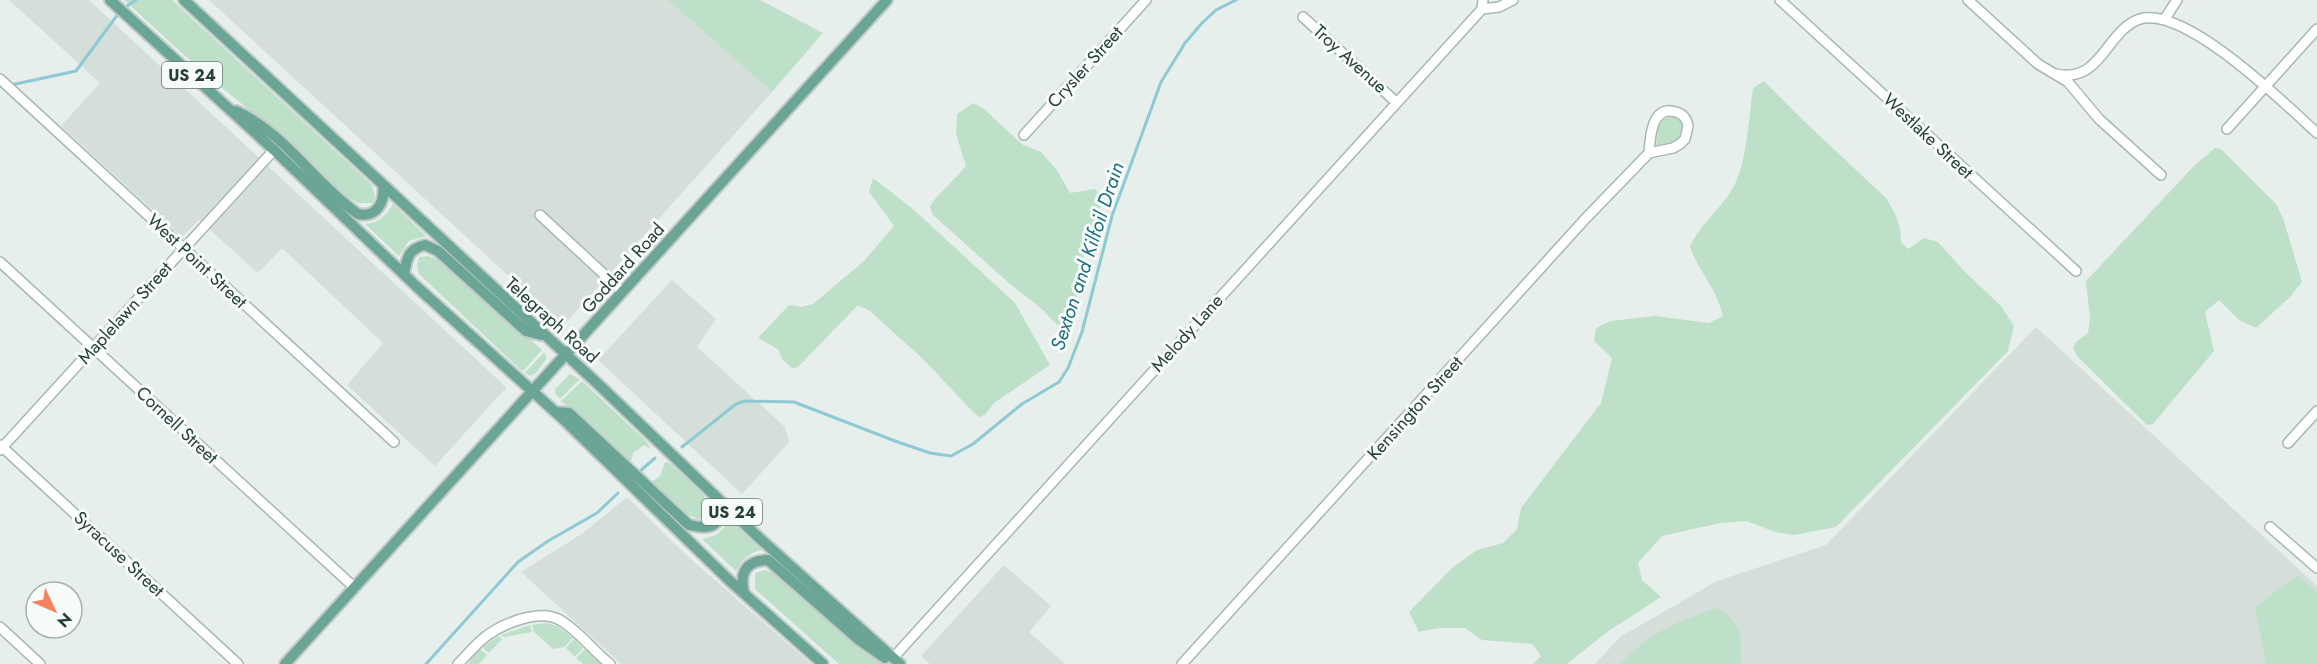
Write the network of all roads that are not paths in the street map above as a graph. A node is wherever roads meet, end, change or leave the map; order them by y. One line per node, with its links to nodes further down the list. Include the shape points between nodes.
1 (110, 0): 17 (main road, US 24)
2 (184, 0): 24 (main road, Telegraph Road / US 24)
3 (887, 0): 30 (main road, Goddard Road)
4 (1146, 0): 20 (street, Crysler Street)
5 (1513, 0): 9 (street, Melody Lane, via 1499,7)
6 (1780, 0): 28 (street, Westlake Street)
7 (1968, 0): 13 (street, via 2038,64)
8 (2178, 0): 11 (street)
9 (1482, 5): 16 (street, Melody Lane)
10 (1303, 17): 16 (street, Troy Avenue)
11 (2164, 20): 13 (street, via 2148,18 2134,22 2087,69 2073,76); 15 (street, via 2218,48)
12 (2317, 29): 15 (street)
13 (2056, 74): 23 (street)
14 (0, 79): 26 (street, West Point Street)
15 (2265, 86): 18 (street); 19 (street)
16 (1396, 102): 46 (street, Melody Lane)
17 (227, 108): 21 (main road, US 24); 24 (main road, via 251,118 270,133 358,214 365,216 379,208)
18 (2227, 129)
19 (2317, 133)
20 (1024, 135)
21 (274, 150): 26 (street, Maplelawn Street); 29 (main road, US 24)
22 (1649, 153): 22 (street, Kensington Street, via 1673,148 1685,139 1688,126 1682,115 1666,111 1658,116); 53 (street, Kensington Street)
23 (2161, 175)
24 (384, 185): 31 (main road, Telegraph Road / US 24)
25 (540, 215): 30 (street)
26 (184, 249): 32 (street, Maplelawn Street); 37 (street, West Point Street)
27 (0, 262): 32 (street, Cornell Street)
28 (2076, 271)
29 (404, 274): 31 (main road, via 411,250 425,244 438,250 526,332); 34 (main road, US 24)
30 (623, 292): 33 (main road, Goddard Road)
31 (544, 336): 33 (main road, Telegraph Road / US 24)
32 (93, 348): 39 (street, Maplelawn Street); 43 (street, Cornell Street)
33 (566, 356): 34 (main road, Goddard Road); 40 (main road, Telegraph Road / US 24)
34 (533, 393): 36 (main road, US 24); 43 (main road, Goddard Road)
35 (2317, 411): 38 (street)
36 (555, 412): 40 (main road, via 569,413 689,525 711,527 718,521); 44 (main road, US 24)
37 (394, 442)
38 (2288, 443)
39 (1, 447): 48 (street, Syracuse Street)
40 (723, 503): 46 (main road, Telegraph Road / US 24)
41 (2270, 528): 42 (street)
42 (2317, 568)
43 (355, 588): 49 (main road, Goddard Road)
44 (744, 593): 46 (main road, via 742,580 747,567 751,562 768,560 859,640); 52 (main road, US 24)
45 (0, 627): 47 (street)
46 (896, 662)
47 (40, 664)
48 (238, 664)
49 (285, 664)
50 (458, 664): 51 (street, via 484,638 510,624 540,616 561,621)
51 (610, 664)
52 (824, 664)
53 (1182, 664)

